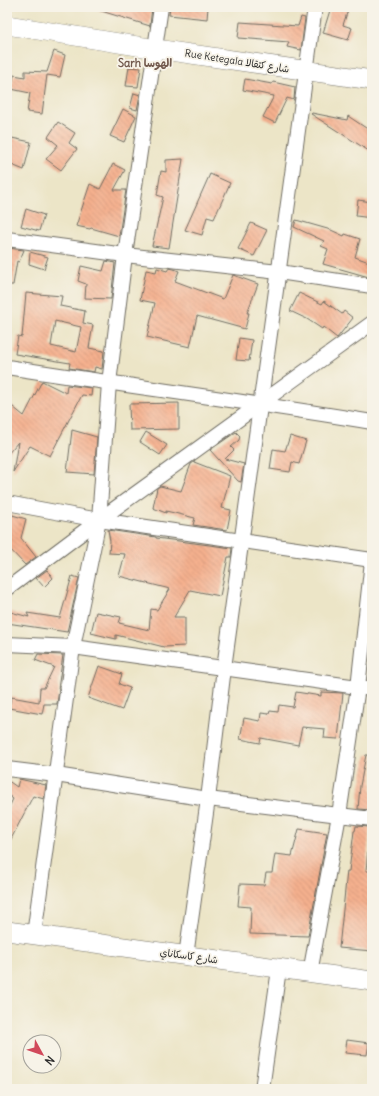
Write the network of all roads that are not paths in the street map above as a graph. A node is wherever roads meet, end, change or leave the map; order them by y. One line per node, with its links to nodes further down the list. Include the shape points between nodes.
1 (161, 7): 4 (street)
2 (315, 7): 5 (street)
3 (7, 25): 4 (street, Rue Ketegala شارع كتقالا)
4 (156, 49): 5 (street, Rue Ketegala شارع كتقالا); 8 (street)
5 (307, 71): 6 (street, Rue Ketegala شارع كتقالا); 9 (street)
6 (372, 80)
7 (7, 239): 8 (street)
8 (126, 255): 9 (street); 13 (street)
9 (279, 272): 10 (street); 14 (street)
10 (372, 286)
11 (372, 323): 14 (street)
12 (7, 367): 13 (street)
13 (109, 383): 14 (street); 17 (street)
14 (261, 404): 15 (street); 17 (street); 18 (street)
15 (372, 422)
16 (7, 503): 17 (street)
17 (99, 520): 18 (street); 20 (street); 22 (street)
18 (242, 542): 19 (street); 23 (street)
19 (372, 560): 24 (street)
20 (7, 588)
21 (7, 644): 22 (street)
22 (73, 647): 23 (street); 26 (street)
23 (224, 668): 24 (street); 27 (street)
24 (365, 688): 28 (street)
25 (7, 769): 26 (street)
26 (56, 775): 27 (street); 31 (street)
27 (208, 799): 28 (street); 32 (street)
28 (340, 815): 29 (street); 34 (street)
29 (372, 819)
30 (7, 931): 31 (street, شارع كاسكاناي)
31 (34, 935): 32 (street, شارع كاسكاناي)
32 (186, 956): 33 (street, شارع كاسكاناي)
33 (279, 969): 34 (street, شارع كاسكاناي); 36 (street)
34 (310, 973): 35 (street, شارع كاسكاناي)
35 (372, 981)
36 (262, 1089)

